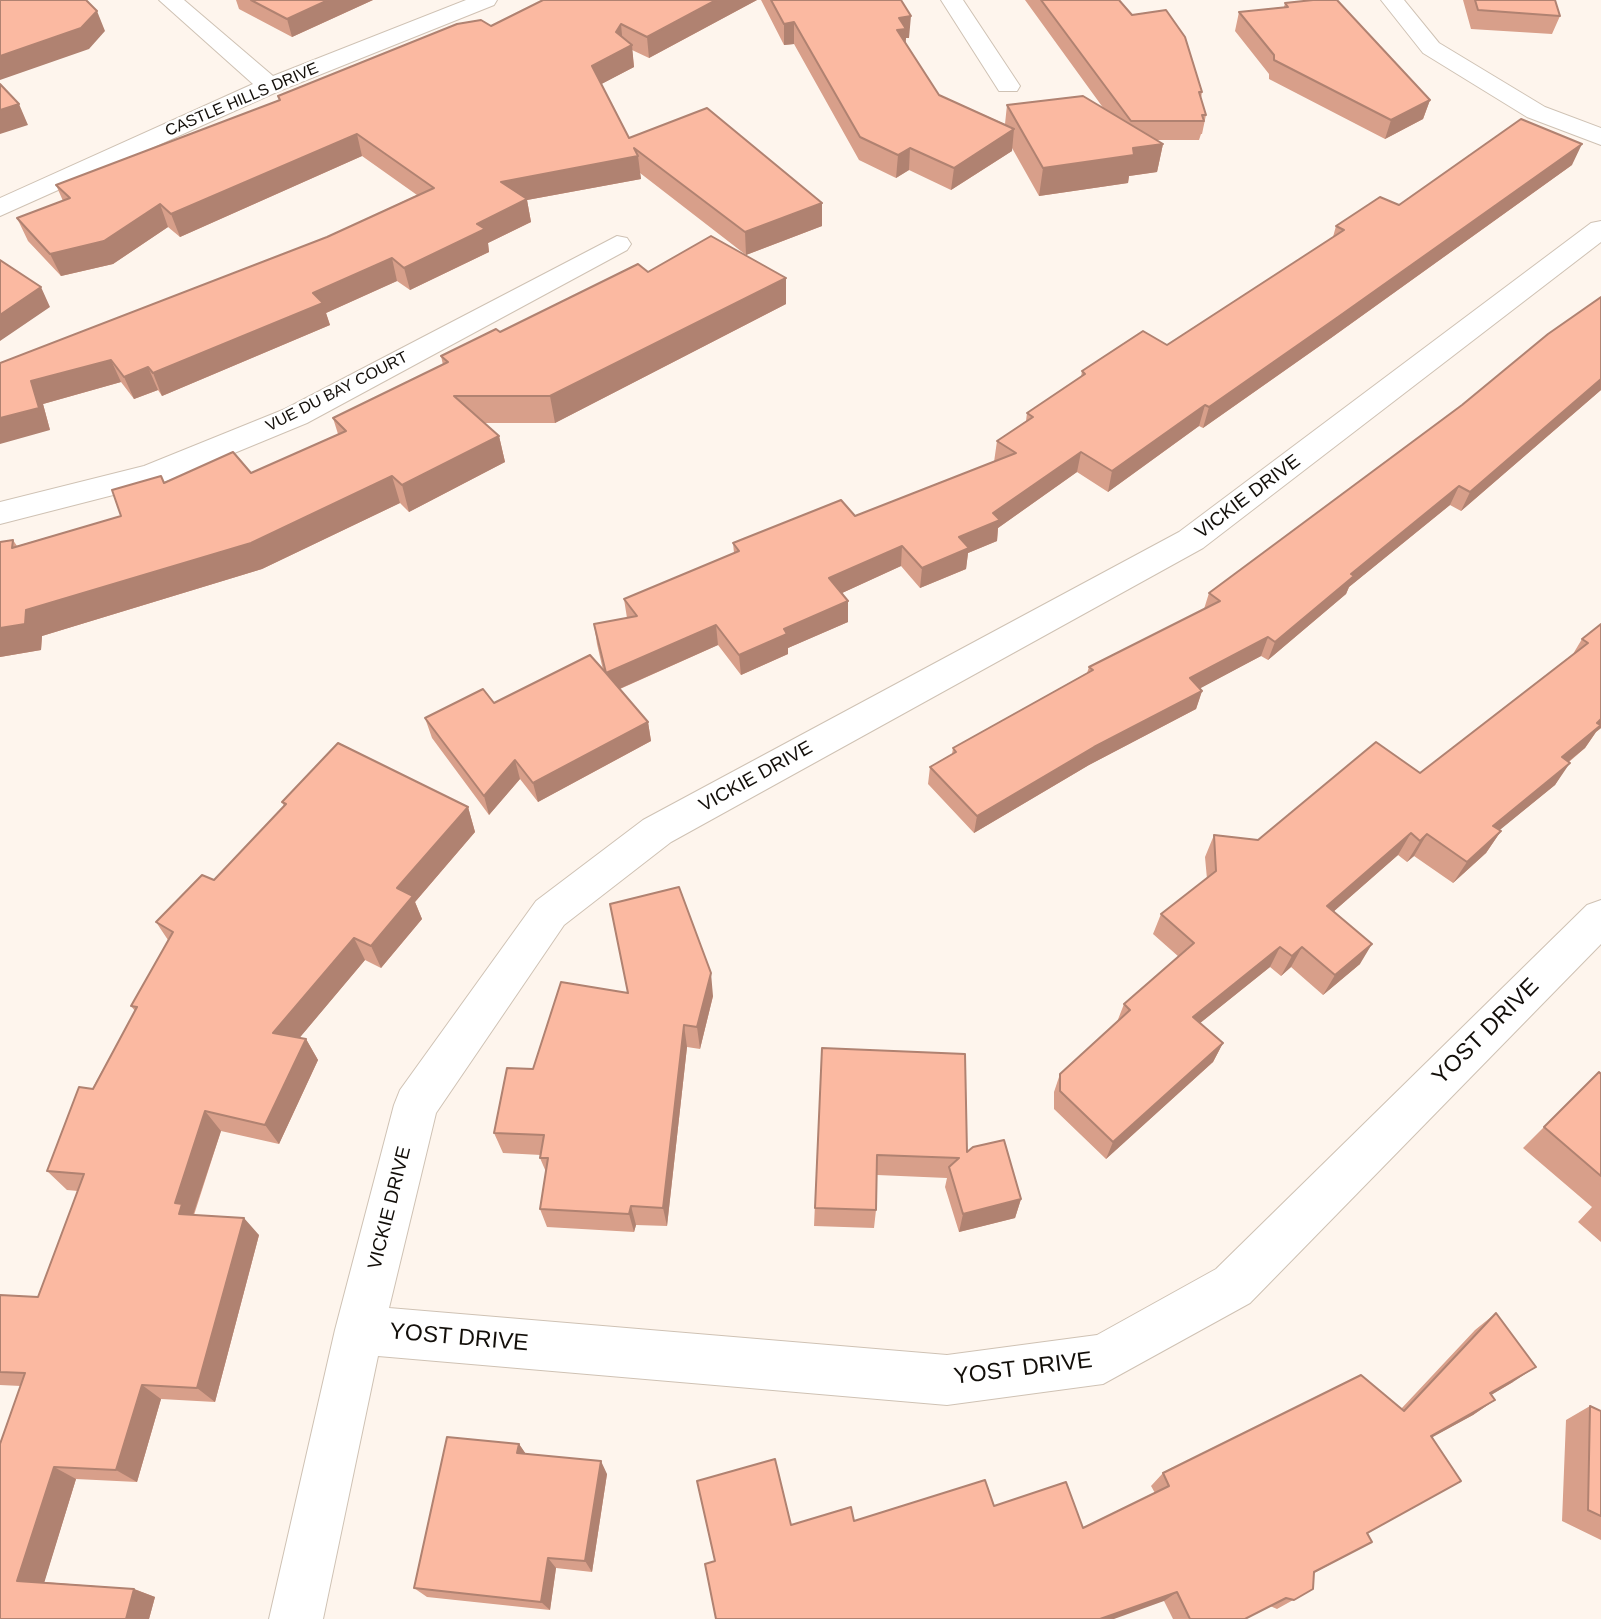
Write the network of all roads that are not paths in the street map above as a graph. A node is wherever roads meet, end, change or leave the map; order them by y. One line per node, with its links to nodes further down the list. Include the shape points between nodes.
1 (170, 0): 5 (street)
2 (486, 0): 5 (street, CASTLE HILLS DRIVE)
3 (952, 0): 6 (street)
4 (1392, 0): 7 (street, via 1431,48 1536,112)
5 (270, 86): 8 (street, CASTLE HILLS DRIVE)
6 (1009, 86)
7 (1601, 136)
8 (0, 208)
9 (1601, 229): 13 (street, VICKIE DRIVE, via 1191,540 657,831 550,913 416,1105)
10 (617, 244): 11 (street, VUE DU BAY COURT, via 296,416 153,474)
11 (0, 513)
12 (1594, 934): 13 (street, YOST DRIVE, via 1233,1286 1103,1359 947,1380)
13 (359, 1330): 14 (street, VICKIE DRIVE)
14 (296, 1619)

